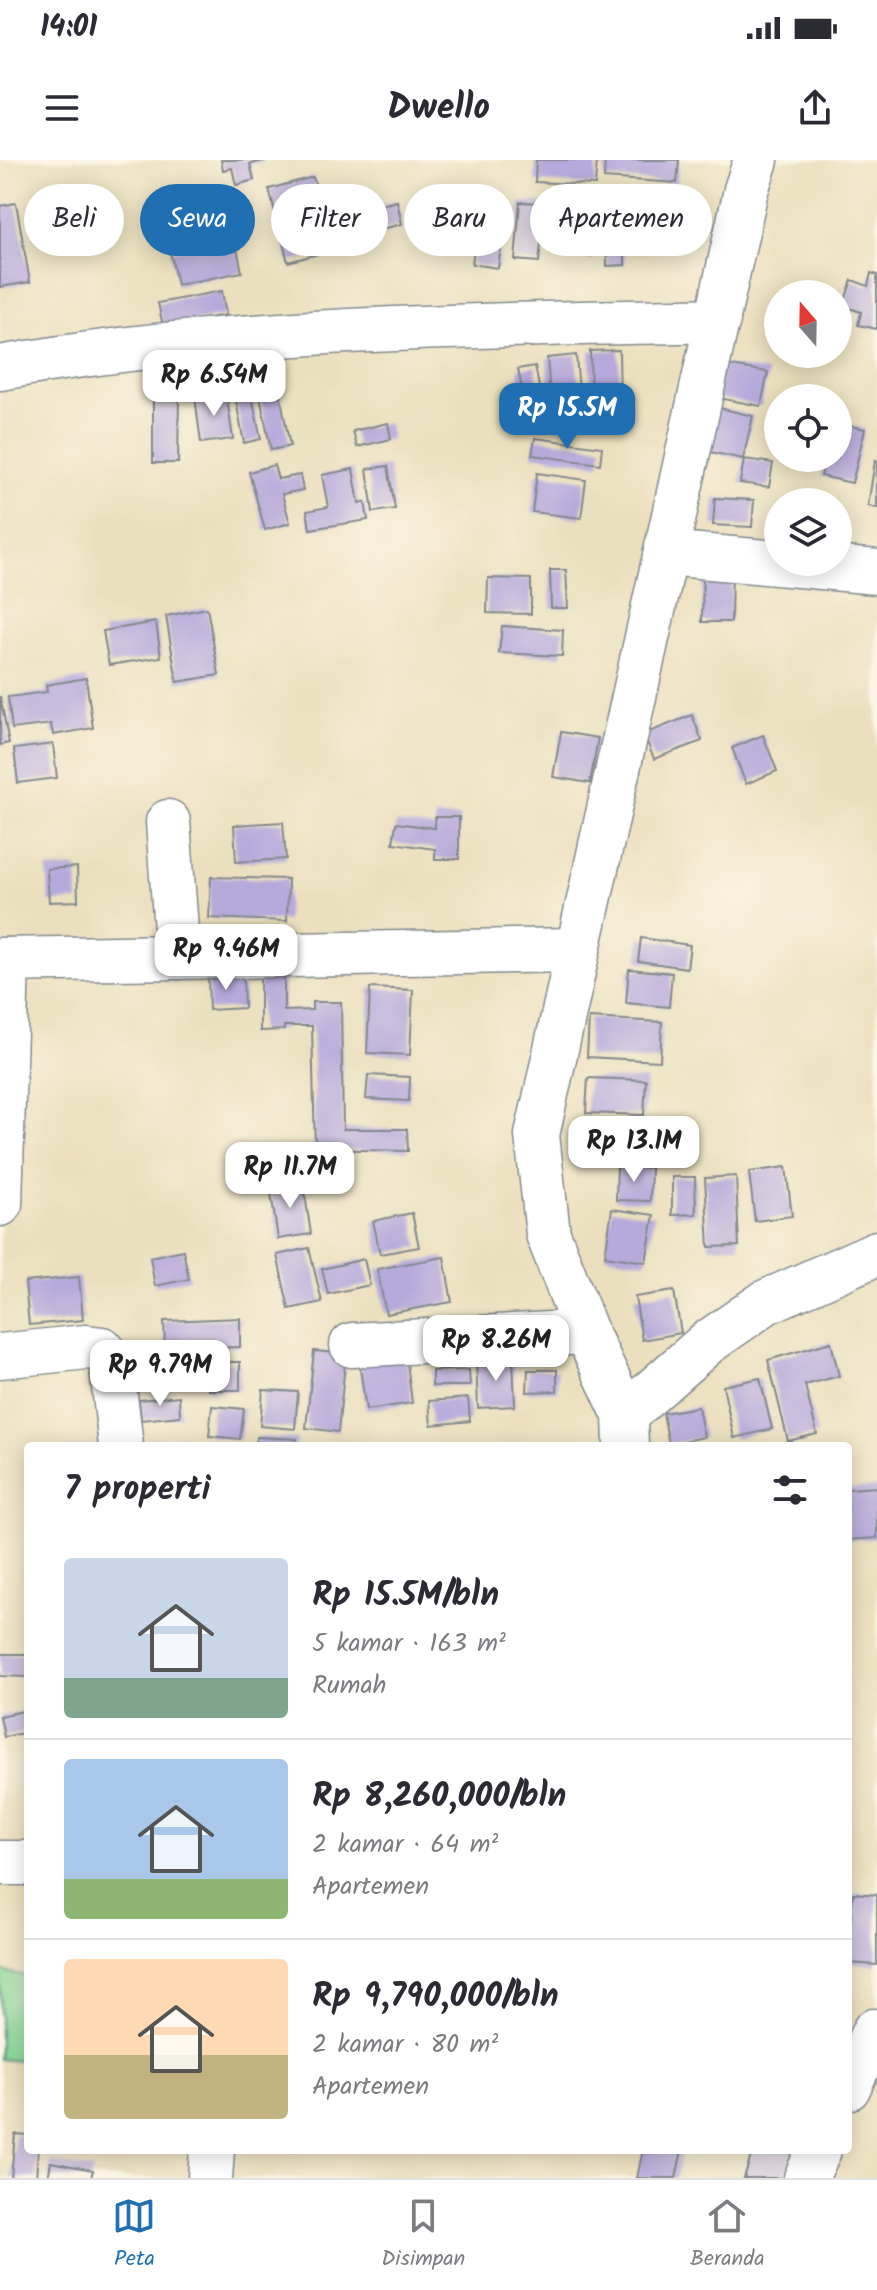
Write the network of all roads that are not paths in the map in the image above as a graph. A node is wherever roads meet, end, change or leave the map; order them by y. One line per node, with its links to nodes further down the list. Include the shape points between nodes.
1 (756, 160): 2 (street)
2 (718, 320): 3 (street, via 420,328 152,345); 4 (street)
3 (0, 368)
4 (666, 553): 5 (street); 7 (street)
5 (877, 572)
6 (168, 822): 8 (street)
7 (576, 950): 8 (street); 12 (street, via 537,1135 548,1234)
8 (178, 957): 9 (street)
9 (3, 960): 10 (street)
10 (0, 1204)
11 (877, 1253): 15 (street, via 766,1302 707,1343)
12 (586, 1332): 13 (street); 15 (street)
13 (352, 1345)
14 (0, 1356): 16 (street, via 102,1349 111,1361)
15 (626, 1430)
16 (121, 1442)
17 (0, 1863): 18 (street)
18 (24, 1863)
19 (866, 2029): 20 (street)
20 (852, 2075)
21 (212, 2154): 23 (street)
22 (817, 2154): 24 (street)
23 (210, 2178)
24 (806, 2178)

